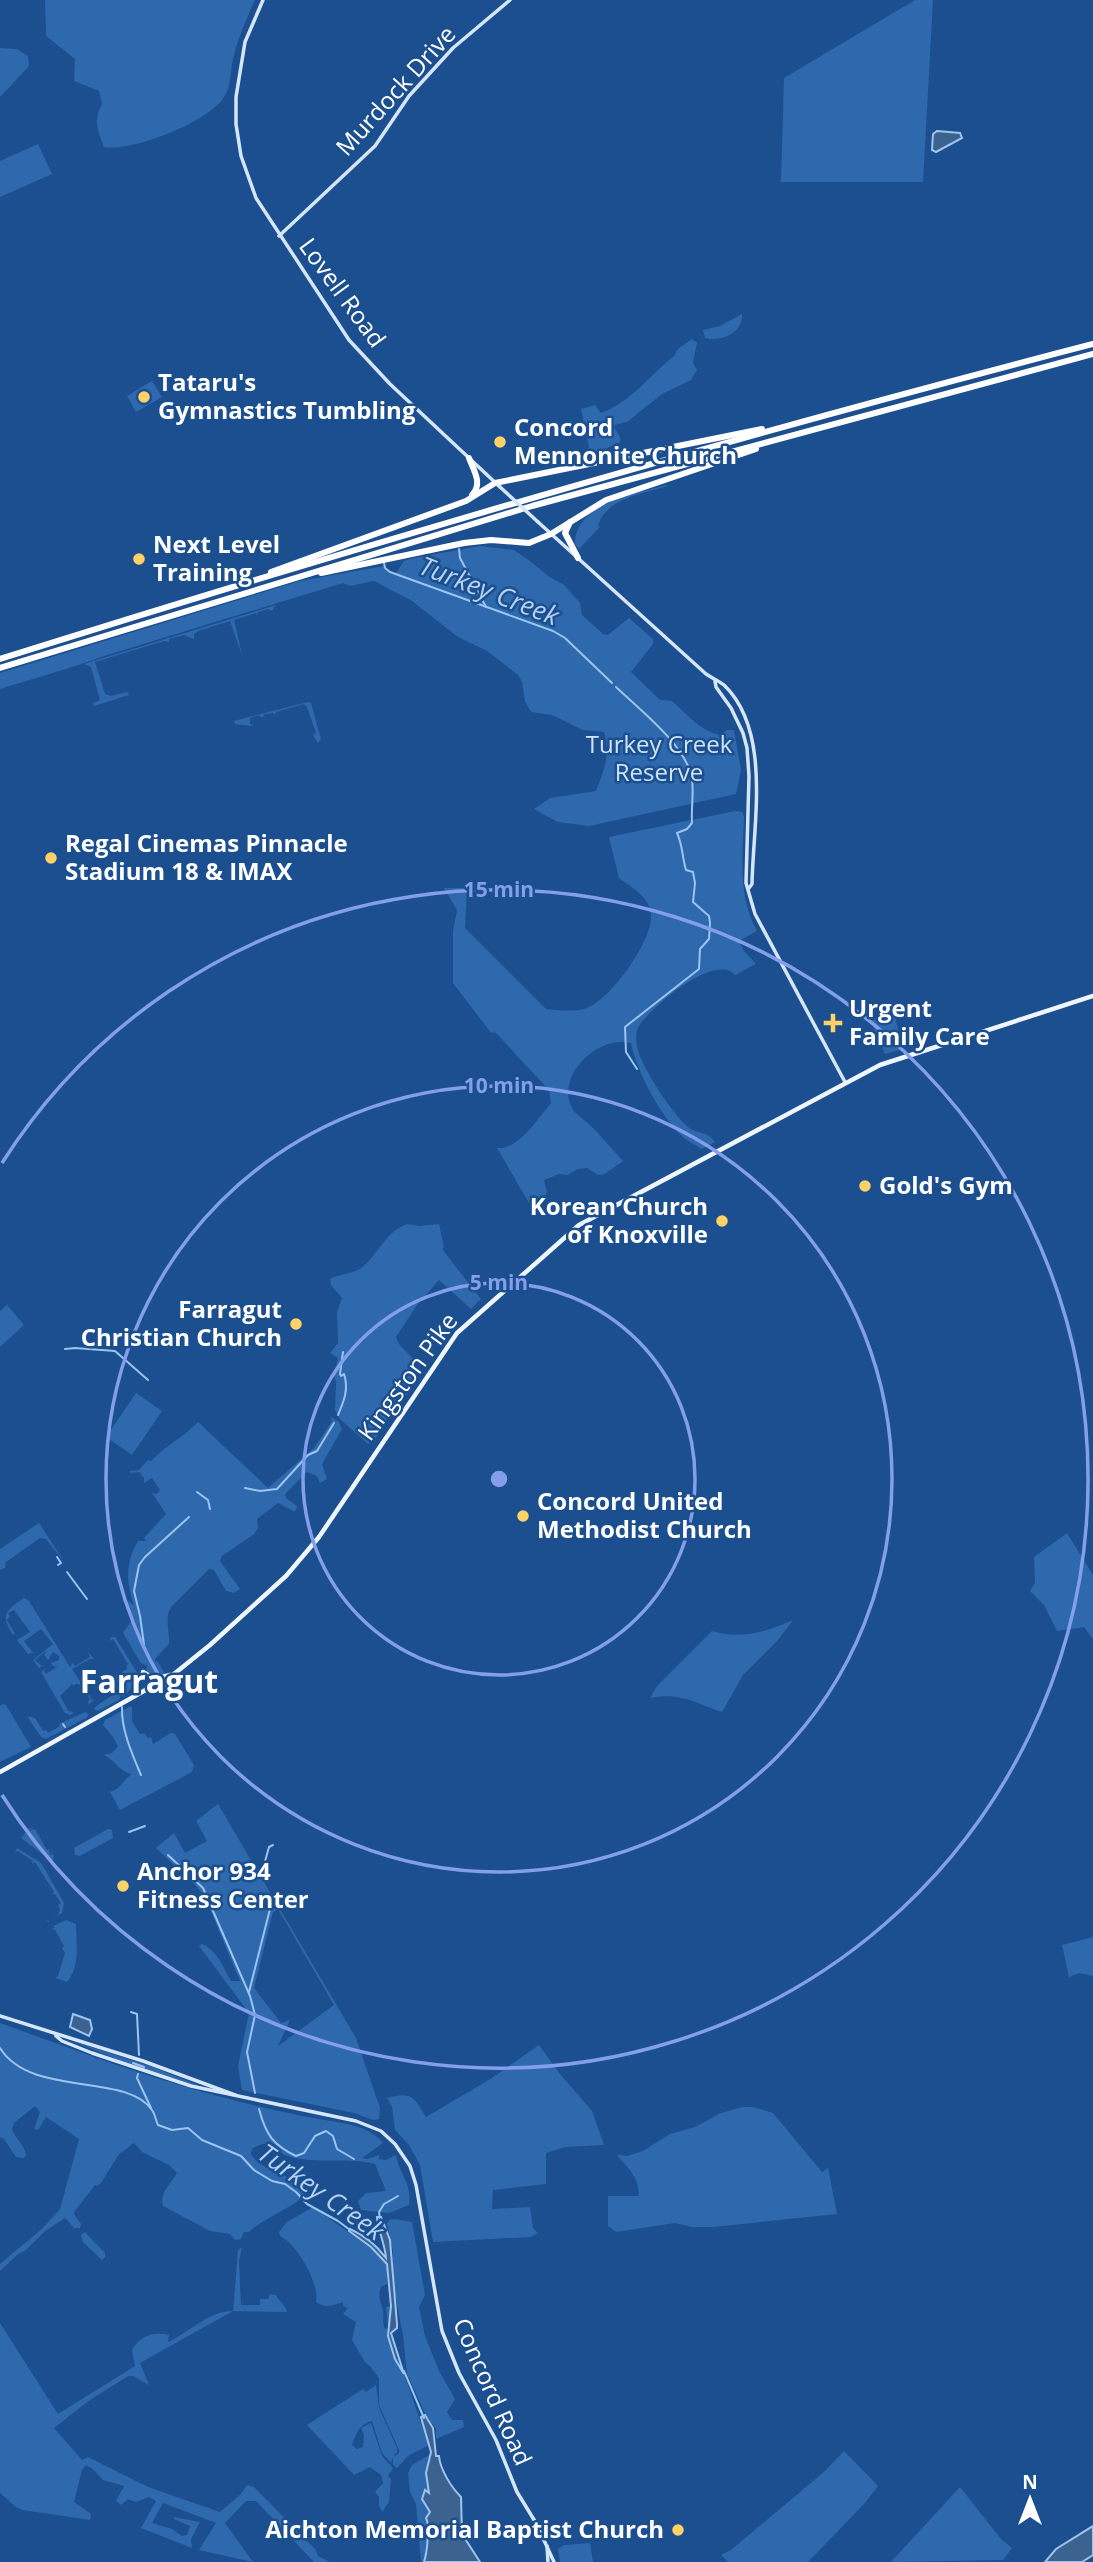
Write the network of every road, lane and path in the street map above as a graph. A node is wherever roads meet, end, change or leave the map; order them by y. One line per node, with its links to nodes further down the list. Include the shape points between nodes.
1 (263, 0): 3 (main road, Lovell Road, via 243,50 236,124 250,184)
2 (510, 0): 3 (main road, Murdock Drive, via 453,47 409,96 375,146)
3 (279, 236): 8 (main road, Lovell Road, via 349,340)
4 (1093, 343): 6 (highway)
5 (1093, 354): 7 (highway)
6 (795, 424): 9 (highway, via 532,474); 15 (highway)
7 (808, 432): 11 (highway, via 620,495); 14 (highway, via 530,506)
8 (469, 458): 9 (main road, Lovell Road); 10 (highway, via 478,486)
9 (498, 485): 10 (highway); 12 (main road, Lovell Road, bridge)
10 (466, 501): 15 (highway)
11 (570, 520): 12 (highway); 13 (highway, via 565,533)
12 (551, 534): 13 (main road, Lovell Road); 14 (highway, via 529,543 464,542)
13 (578, 558): 18 (main road, Lovell Road)
14 (289, 580): 17 (highway)
15 (251, 582): 16 (highway)
16 (0, 659)
17 (0, 668)
18 (715, 681): 19 (main road, Lovell Road, via 725,687); 20 (main road, Lovell Road)
19 (745, 717): 20 (main road); 21 (main road, Lovell Road, via 757,765)
20 (737, 720): 21 (main road, Lovell Road, via 748,762)
21 (749, 888): 23 (main road, Lovell Road, via 761,929)
22 (1093, 996): 23 (main road, Kingston Pike, via 887,1062)
23 (845, 1082): 25 (main road, Kingston Pike, via 589,1217 474,1315 451,1341 299,1562)
24 (144, 1673): 25 (main road, via 154,1679)
25 (174, 1674): 26 (main road, Kingston Pike)
26 (0, 1772)
27 (0, 2016): 28 (main road)
28 (56, 2036): 29 (main road, via 143,2061); 29 (main road, via 163,2077)
29 (237, 2096): 30 (main road, Concord Road, via 346,2118 381,2131 404,2156 413,2174 437,2306 451,2353)
30 (547, 2546): 31 (main road, Concord Road); 32 (main road, Concord Road)
31 (548, 2562)
32 (554, 2562)

